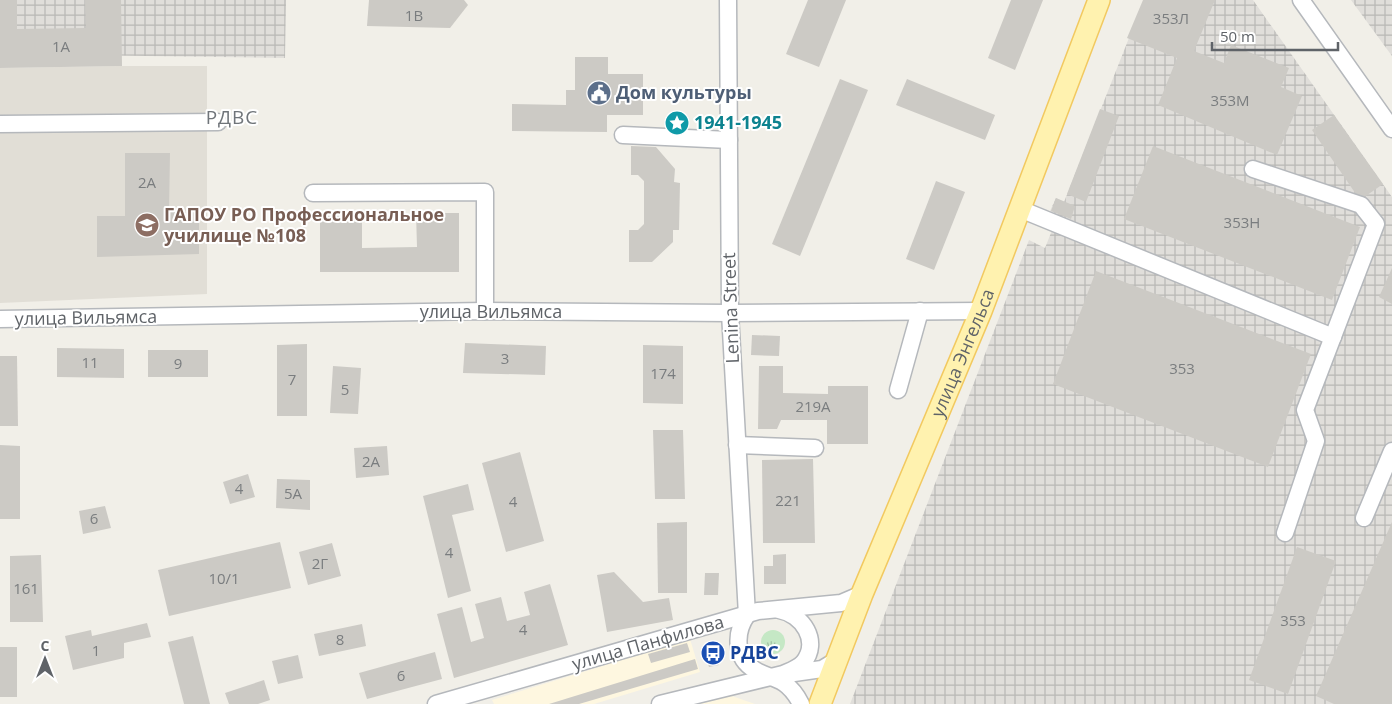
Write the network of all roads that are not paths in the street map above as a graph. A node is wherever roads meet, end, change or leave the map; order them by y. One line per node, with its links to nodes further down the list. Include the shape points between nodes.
1 (728, 0): 8 (street, Lenina Street)
2 (1099, 0): 11 (main road, улица Энгельса)
3 (1301, 0): 6 (street)
4 (218, 122): 5 (street)
5 (0, 124)
6 (1392, 129)
7 (623, 135): 8 (street)
8 (729, 140): 15 (street, Lenina Street)
9 (1254, 169): 17 (street, via 1362,205 1376,224)
10 (313, 193): 13 (street, via 485,192)
11 (1020, 208): 12 (main road, улица Энгельса); 17 (street)
12 (982, 310): 14 (street, улица Вильямса); 24 (main road, улица Энгельса)
13 (486, 311): 15 (street, улица Вильямса); 16 (street, улица Вильямса)
14 (920, 311): 15 (street, улица Вильямса); 18 (street)
15 (730, 312): 19 (street, Lenina Street)
16 (0, 319)
17 (1333, 337): 23 (street, via 1305,410 1316,441)
18 (898, 390)
19 (738, 445): 20 (street); 26 (street, Lenina Street)
20 (815, 448)
21 (1392, 451): 22 (street)
22 (1364, 518)
23 (1285, 532)
24 (862, 594): 25 (street, улица Панфилова, via 841,603); 27 (main road, улица Энгельса)
25 (774, 609): 26 (street, улица Панфилова); 28 (street, via 799,618 809,639 804,662 795,669)
26 (747, 615): 28 (street, via 739,630 740,654 750,667); 29 (street, улица Панфилова)
27 (837, 660): 28 (street, via 810,672); 32 (main road, улица Энгельса)
28 (776, 675): 30 (street); 31 (street)
29 (436, 704)
30 (660, 704)
31 (801, 704)
32 (820, 704)

